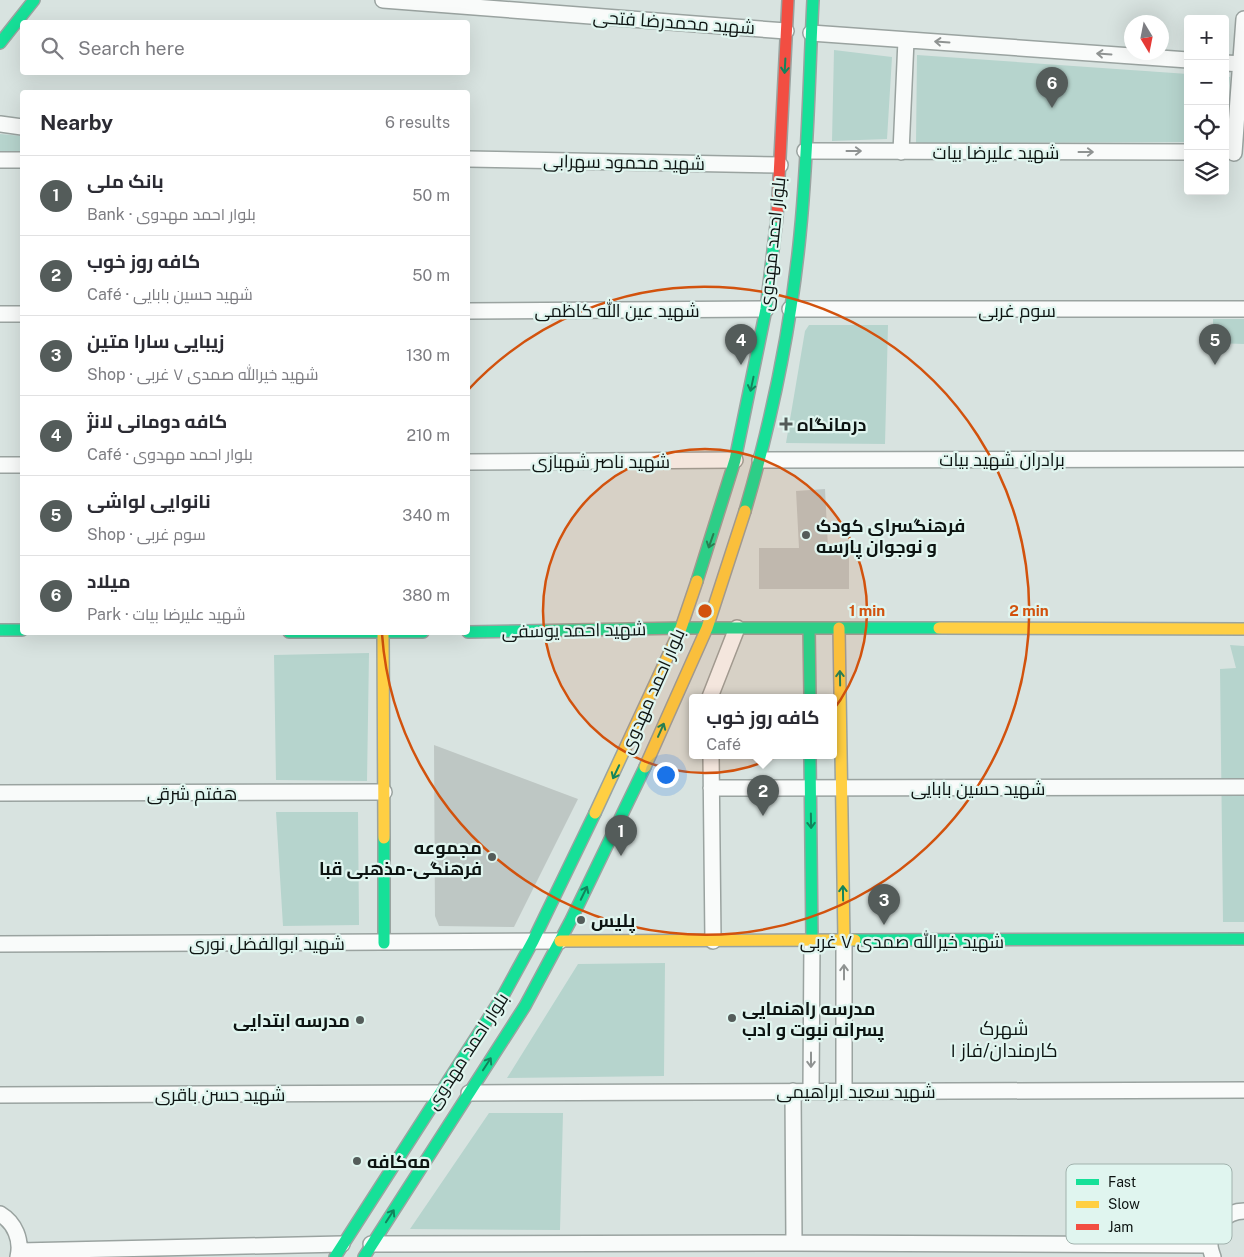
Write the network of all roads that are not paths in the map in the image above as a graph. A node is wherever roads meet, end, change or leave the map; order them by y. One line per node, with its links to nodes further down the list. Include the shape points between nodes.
1 (34, 0): 9 (main road)
2 (383, 0): 6 (street, شهید محمدرضا فتحی)
3 (788, 0): 6 (main road, بلوار احمد مهدوی)
4 (813, 0): 7 (main road, بلوار احمد مهدوی)
5 (1244, 19): 12 (street)
6 (786, 31): 22 (main road, بلوار احمد مهدوی, one-way to 22)
7 (811, 33): 8 (street); 15 (main road, بلوار احمد مهدوی)
8 (906, 40): 10 (street, one-way to 8); 16 (street)
9 (0, 43)
10 (1184, 60)
11 (1229, 63): 12 (street)
12 (1243, 64): 18 (street)
13 (0, 124): 14 (street)
14 (20, 126)
15 (805, 151): 16 (street, شهید علیرضا بیات, one-way to 16); 24 (main road, بلوار احمد مهدوی, via 800,235)
16 (901, 152): 17 (street, شهید علیرضا بیات, one-way to 17)
17 (1184, 152)
18 (1234, 152)
19 (470, 159): 22 (street, شهید محمود سهرابی)
20 (0, 160): 21 (street)
21 (20, 160)
22 (780, 165): 23 (main road, بلوار احمد مهدوی, via 776,232)
23 (766, 309): 24 (main road); 26 (street, شهید عین الله کاظمی); 30 (main road, بلوار احمد مهدوی, one-way to 30)
24 (790, 309): 25 (street, سوم غربی); 31 (main road, بلوار احمد مهدوی)
25 (1244, 310)
26 (470, 311)
27 (0, 314): 28 (street)
28 (20, 314)
29 (1244, 459): 31 (street, برادران شهید بیات)
30 (735, 460): 32 (street, شهید ناصر شهبازی); 35 (main road, بلوار احمد مهدوی, one-way to 35)
31 (760, 460): 36 (main road, بلوار احمد مهدوی)
32 (470, 462)
33 (0, 465): 34 (street)
34 (20, 465)
35 (681, 628): 36 (main road, شهید احمد یوسفی); 43 (main road, شهید احمد یوسفی); 56 (main road, بلوار احمد مهدوی, one-way to 56)
36 (707, 628): 37 (main road, شهید احمد یوسفی); 57 (main road, بلوار احمد مهدوی, one-way to 36)
37 (737, 628): 38 (main road, شهید احمد یوسفی); 45 (street)
38 (809, 628): 39 (main road, شهید احمد یوسفی); 46 (main road)
39 (839, 628): 40 (main road, شهید احمد یوسفی); 52 (main road, one-way to 39)
40 (1244, 629)
41 (0, 630): 42 (main road)
42 (20, 630)
43 (470, 632)
44 (383, 635): 53 (main road)
45 (711, 694)
46 (810, 694)
47 (711, 759): 50 (street)
48 (810, 759): 51 (main road)
49 (1244, 787): 52 (street, شهید حسین بابایی)
50 (711, 788): 51 (street, شهید حسین بابایی); 58 (street)
51 (811, 788): 52 (street, شهید حسین بابایی); 59 (main road, one-way to 59)
52 (842, 788): 60 (main road, one-way to 52)
53 (384, 792): 54 (street, هفتم شرقی); 61 (main road)
54 (0, 793)
55 (1244, 938): 60 (main road, شهید خیرالله صمدی ۷ غربی)
56 (533, 941): 57 (street, شهید ابوالفضل نوری); 61 (street, شهید ابوالفضل نوری); 67 (main road, بلوار احمد مهدوی, via 504,994)
57 (560, 941): 58 (main road, شهید خیرالله صمدی ۷ غربی); 68 (main road, بلوار احمد مهدوی, one-way to 57, via 525,1006)
58 (713, 941): 59 (main road, شهید خیرالله صمدی ۷ غربی)
59 (812, 941): 60 (main road, شهید خیرالله صمدی ۷ غربی); 65 (street, one-way to 65)
60 (844, 941): 66 (street, one-way to 60)
61 (384, 943): 62 (street, شهید ابوالفضل نوری)
62 (0, 944)
63 (1244, 1090): 66 (street, شهید سعید ابراهیمی)
64 (793, 1091): 65 (street, شهید سعید ابراهیمی); 68 (street, شهید سعید ابراهیمی); 73 (street)
65 (811, 1091): 66 (street, شهید سعید ابراهیمی)
66 (844, 1091)
67 (440, 1093): 69 (street, شهید حسن باقری); 74 (main road, بلوار احمد مهدوی)
68 (469, 1093): 75 (main road, بلوار احمد مهدوی, one-way to 68)
69 (0, 1095)
70 (1244, 1211): 71 (street)
71 (1232, 1213)
72 (0, 1214): 77 (street, via 16,1232)
73 (794, 1243): 75 (street); 76 (street)
74 (339, 1251): 77 (street)
75 (367, 1251)
76 (1212, 1251)
77 (18, 1254)

